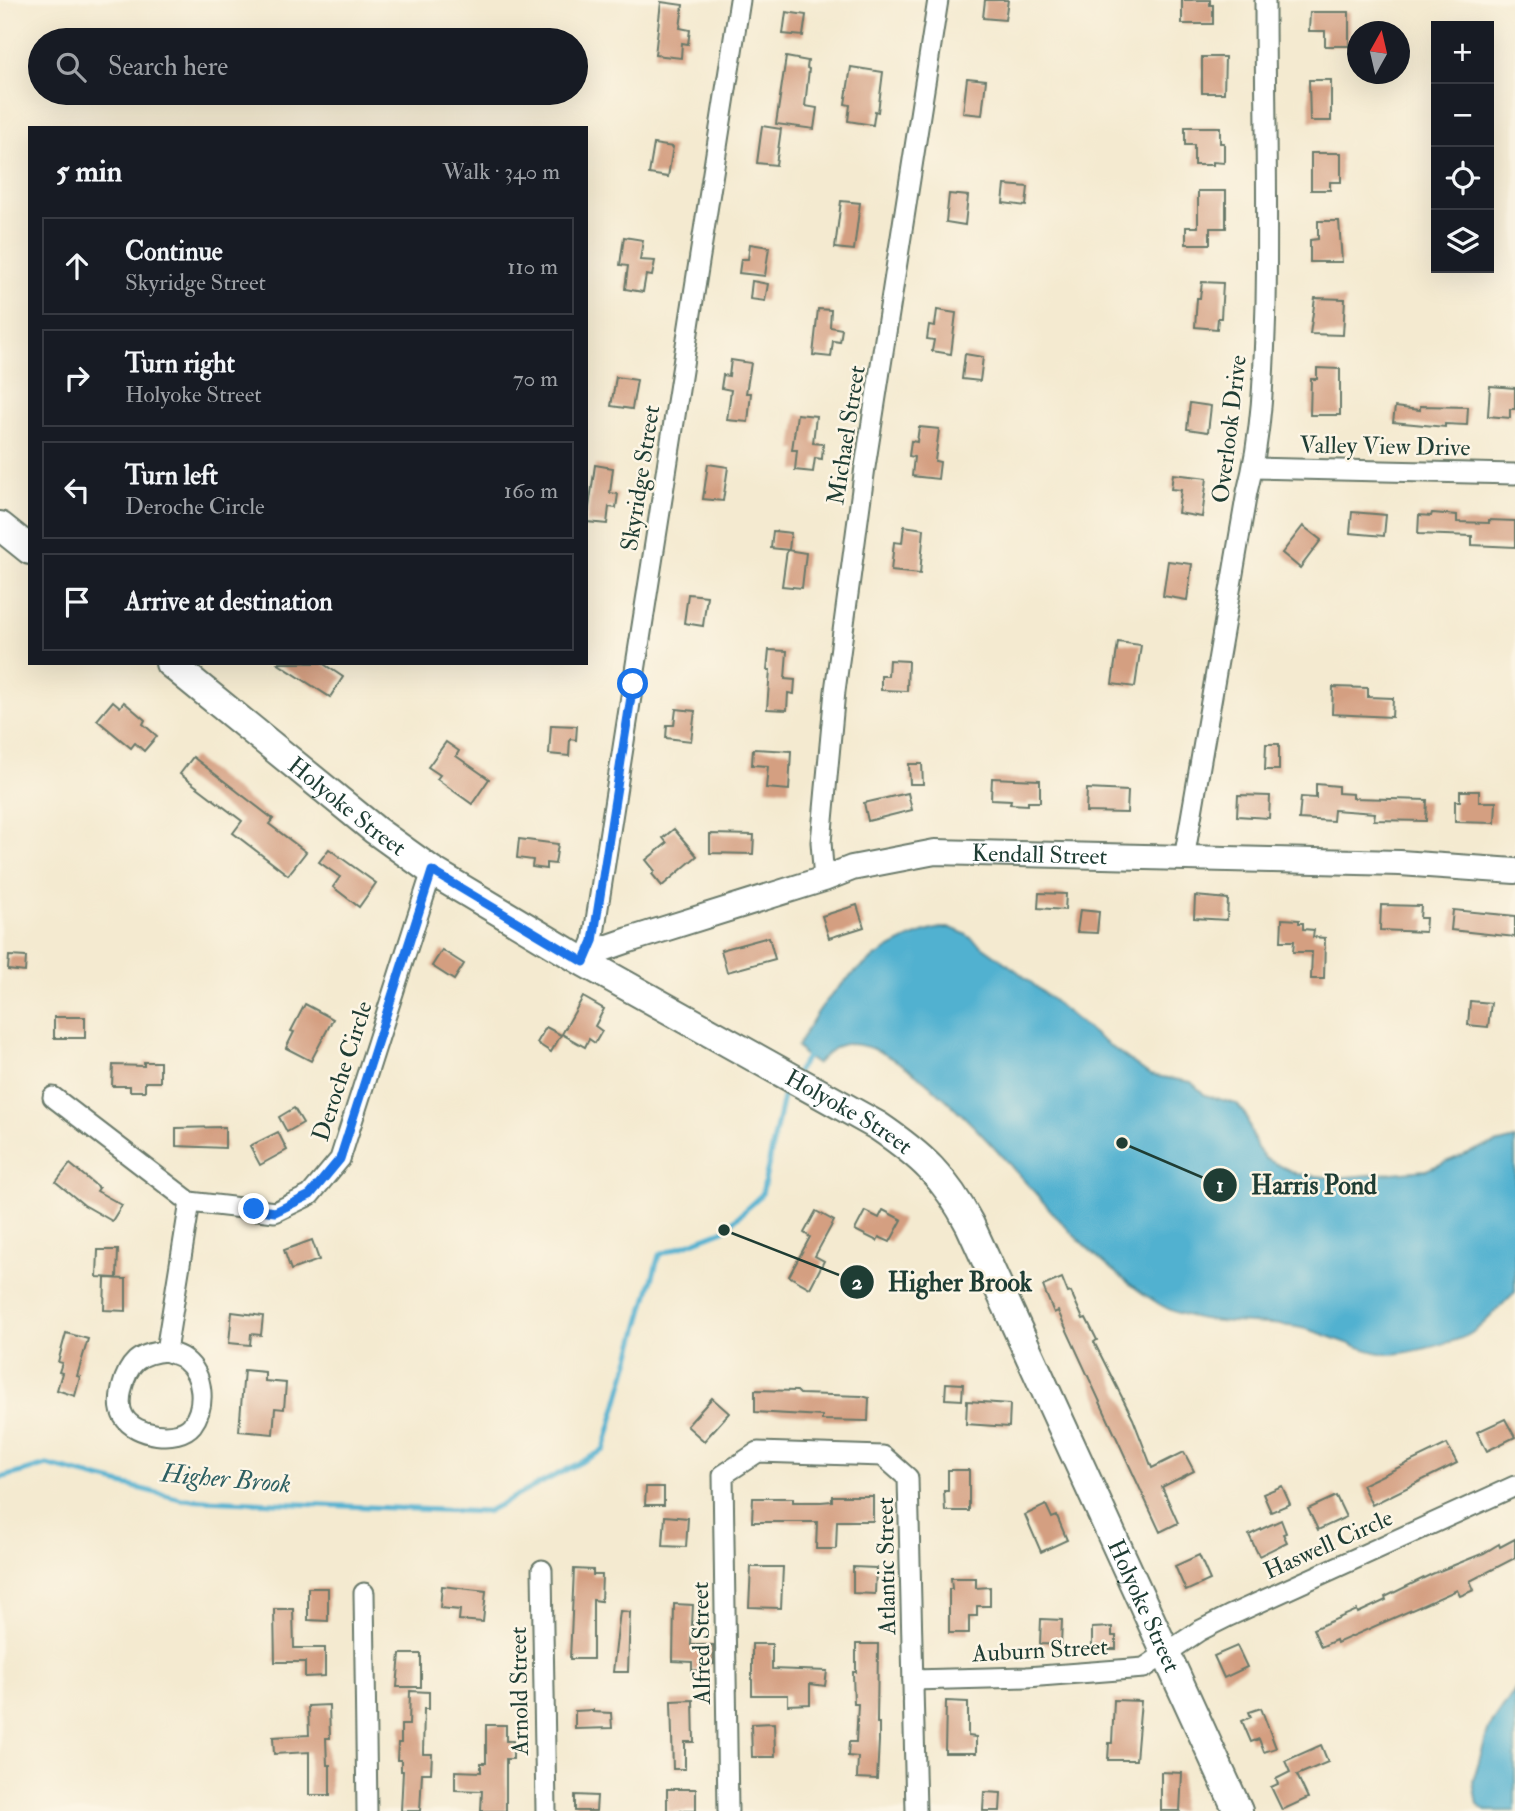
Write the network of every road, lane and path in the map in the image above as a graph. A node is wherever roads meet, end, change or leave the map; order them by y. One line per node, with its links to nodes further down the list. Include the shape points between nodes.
1 (740, 0): 13 (street, Skyridge Street, via 593,941)
2 (938, 0): 12 (street, Michael Street, via 846,600 821,842)
3 (1265, 0): 4 (street, Overlook Drive, via 1266,273 1261,404)
4 (1253, 468): 5 (street, Valley View Drive); 9 (street, Overlook Drive)
5 (1515, 474)
6 (0, 526): 7 (main road)
7 (28, 548)
8 (172, 665): 10 (main road, Holyoke Street)
9 (1184, 859): 11 (street, Kendall Street, via 1400,863); 12 (street, Kendall Street, via 935,852 852,868)
10 (432, 871): 13 (main road, Holyoke Street); 15 (street, Deroche Circle, via 340,1159 310,1195 275,1212)
11 (1515, 871)
12 (824, 879): 13 (street, Kendall Street, via 629,940)
13 (584, 962): 21 (main road, Holyoke Street, via 898,1140 928,1164 970,1225)
14 (53, 1097): 15 (street)
15 (190, 1202): 16 (street)
16 (166, 1351): 16 (street, via 146,1355 133,1364 123,1385 121,1412 138,1428 173,1436 194,1422 201,1391 191,1365)
17 (723, 1475): 22 (street, Atlantic Street, via 758,1452 883,1456 908,1478); 25 (street, Alfred Street)
18 (1515, 1486): 21 (street, Haswell Circle, via 1229,1616)
19 (542, 1570): 24 (street, Arnold Street)
20 (364, 1592): 23 (street)
21 (1166, 1654): 22 (street, Auburn Street, via 1144,1668); 27 (main road, Holyoke Street)
22 (913, 1680): 26 (street, Atlantic Street)
23 (367, 1811)
24 (545, 1811)
25 (728, 1811)
26 (916, 1811)
27 (1238, 1811)

